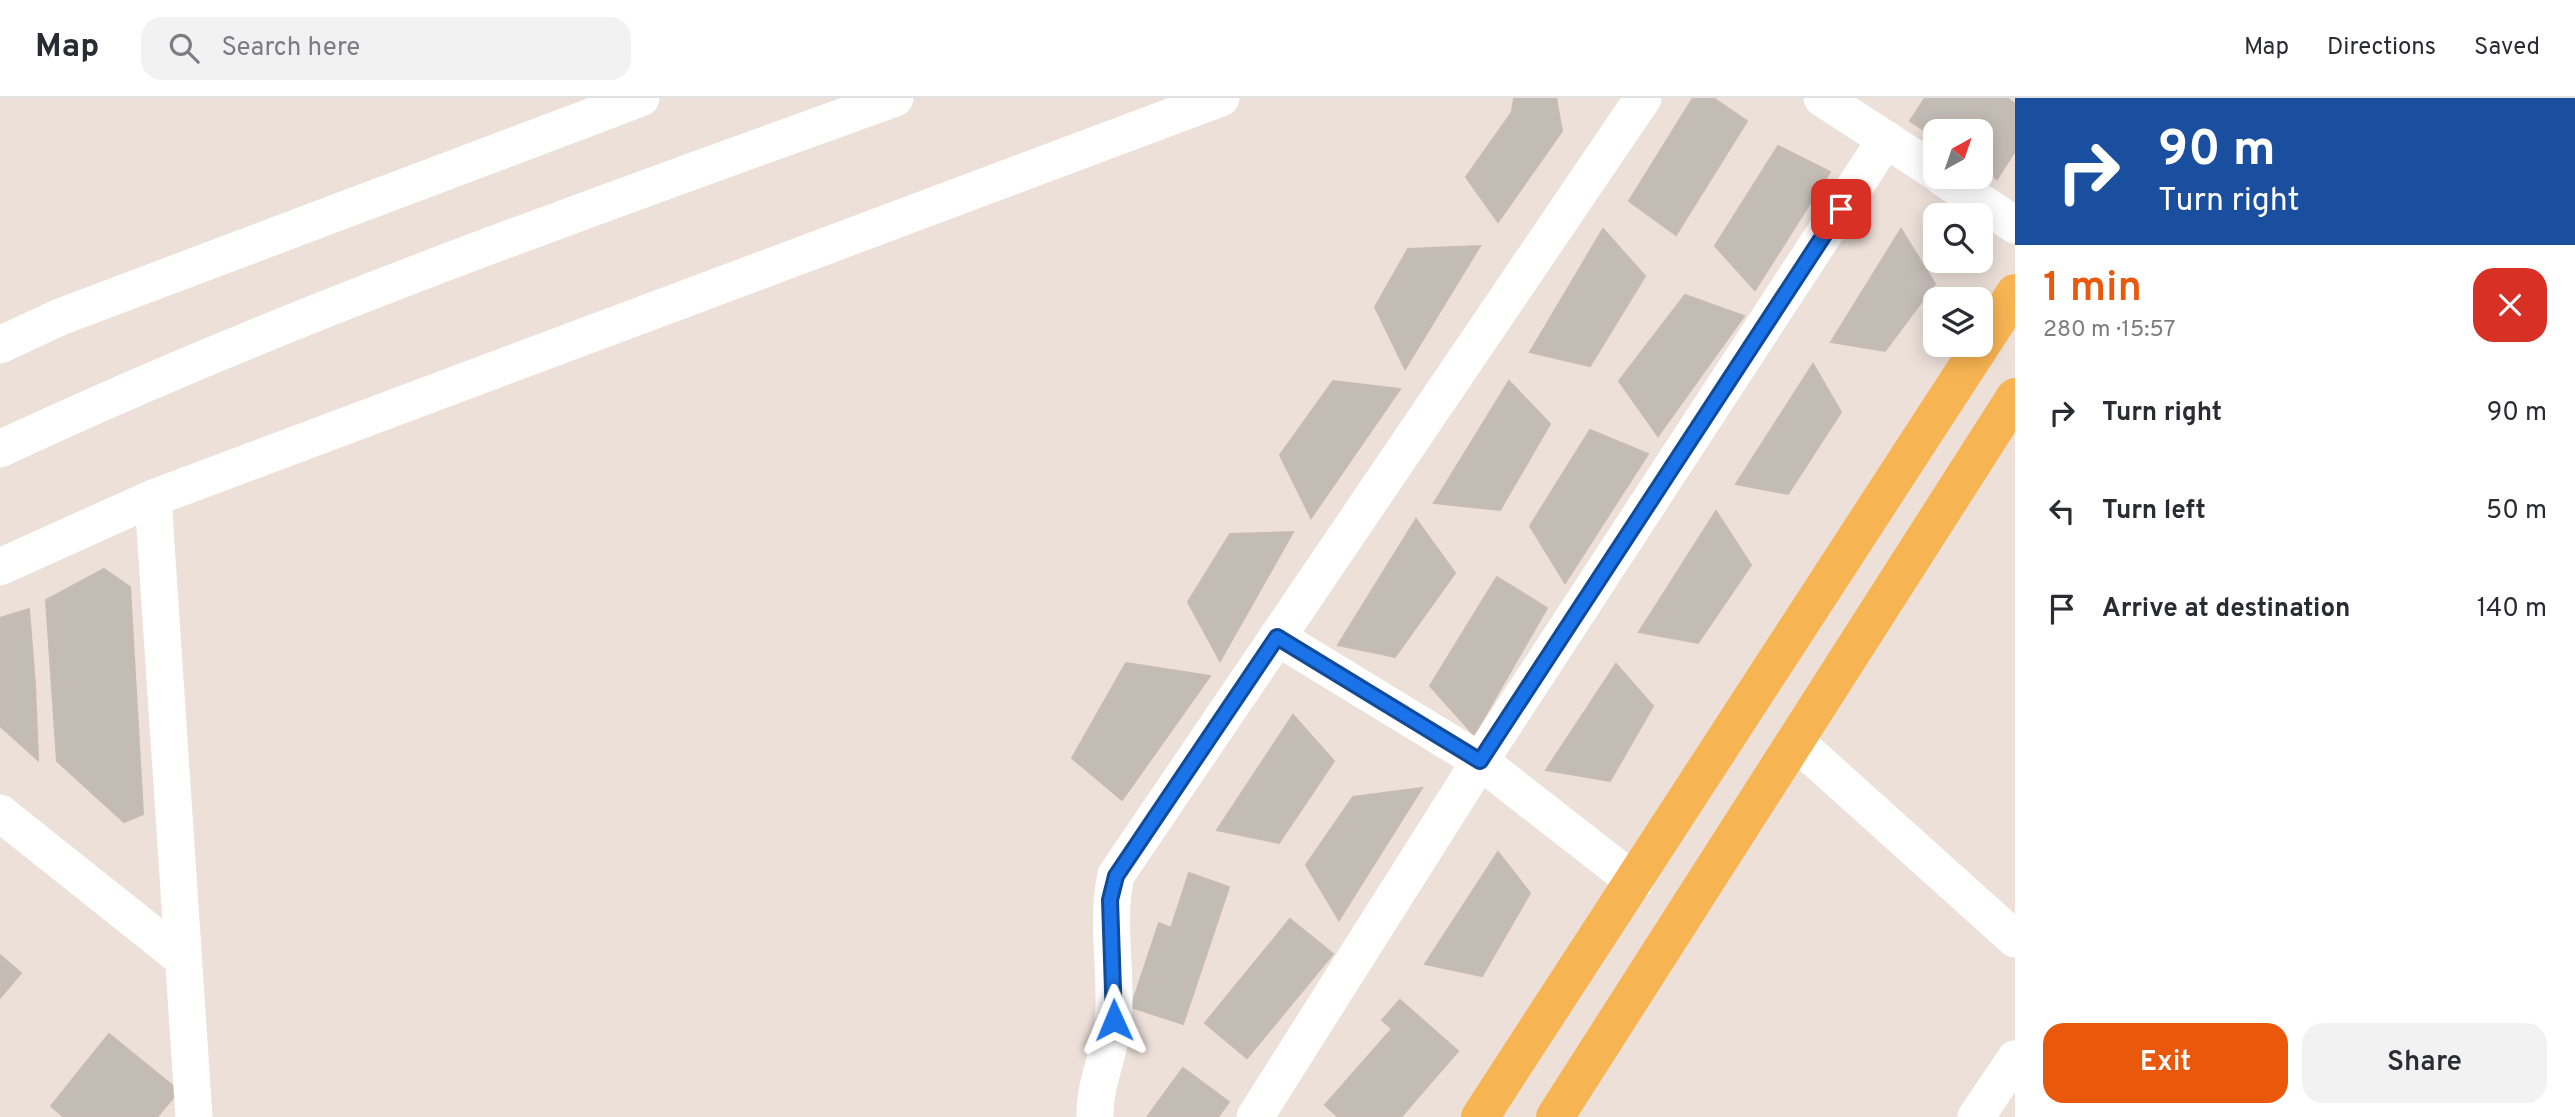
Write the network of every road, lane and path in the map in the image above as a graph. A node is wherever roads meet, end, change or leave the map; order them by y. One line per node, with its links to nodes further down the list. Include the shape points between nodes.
1 (642, 98): 11 (street, via 60,317)
2 (895, 98): 13 (street, via 511,238 128,389)
3 (1221, 98): 14 (street)
4 (1643, 98): 16 (street)
5 (1822, 98): 6 (street)
6 (1886, 139): 7 (street); 18 (street)
7 (1923, 163)
8 (1960, 189): 9 (street)
9 (2015, 225)
10 (2015, 293): 20 (main road)
11 (0, 345)
12 (2015, 397): 17 (main road)
13 (0, 449)
14 (153, 498): 15 (street); 22 (street)
15 (0, 567)
16 (1277, 637): 18 (street); 25 (street, via 1116,876 1110,900 1114,1020 1098,1083)
17 (1795, 741): 21 (street); 28 (main road)
18 (1480, 761): 20 (street); 26 (street)
19 (0, 814): 22 (street)
20 (1635, 881): 27 (main road)
21 (2015, 939)
22 (182, 958): 24 (street)
23 (2015, 1059): 29 (street)
24 (194, 1117)
25 (1095, 1117)
26 (1255, 1117)
27 (1480, 1117)
28 (1555, 1117)
29 (1976, 1117)

